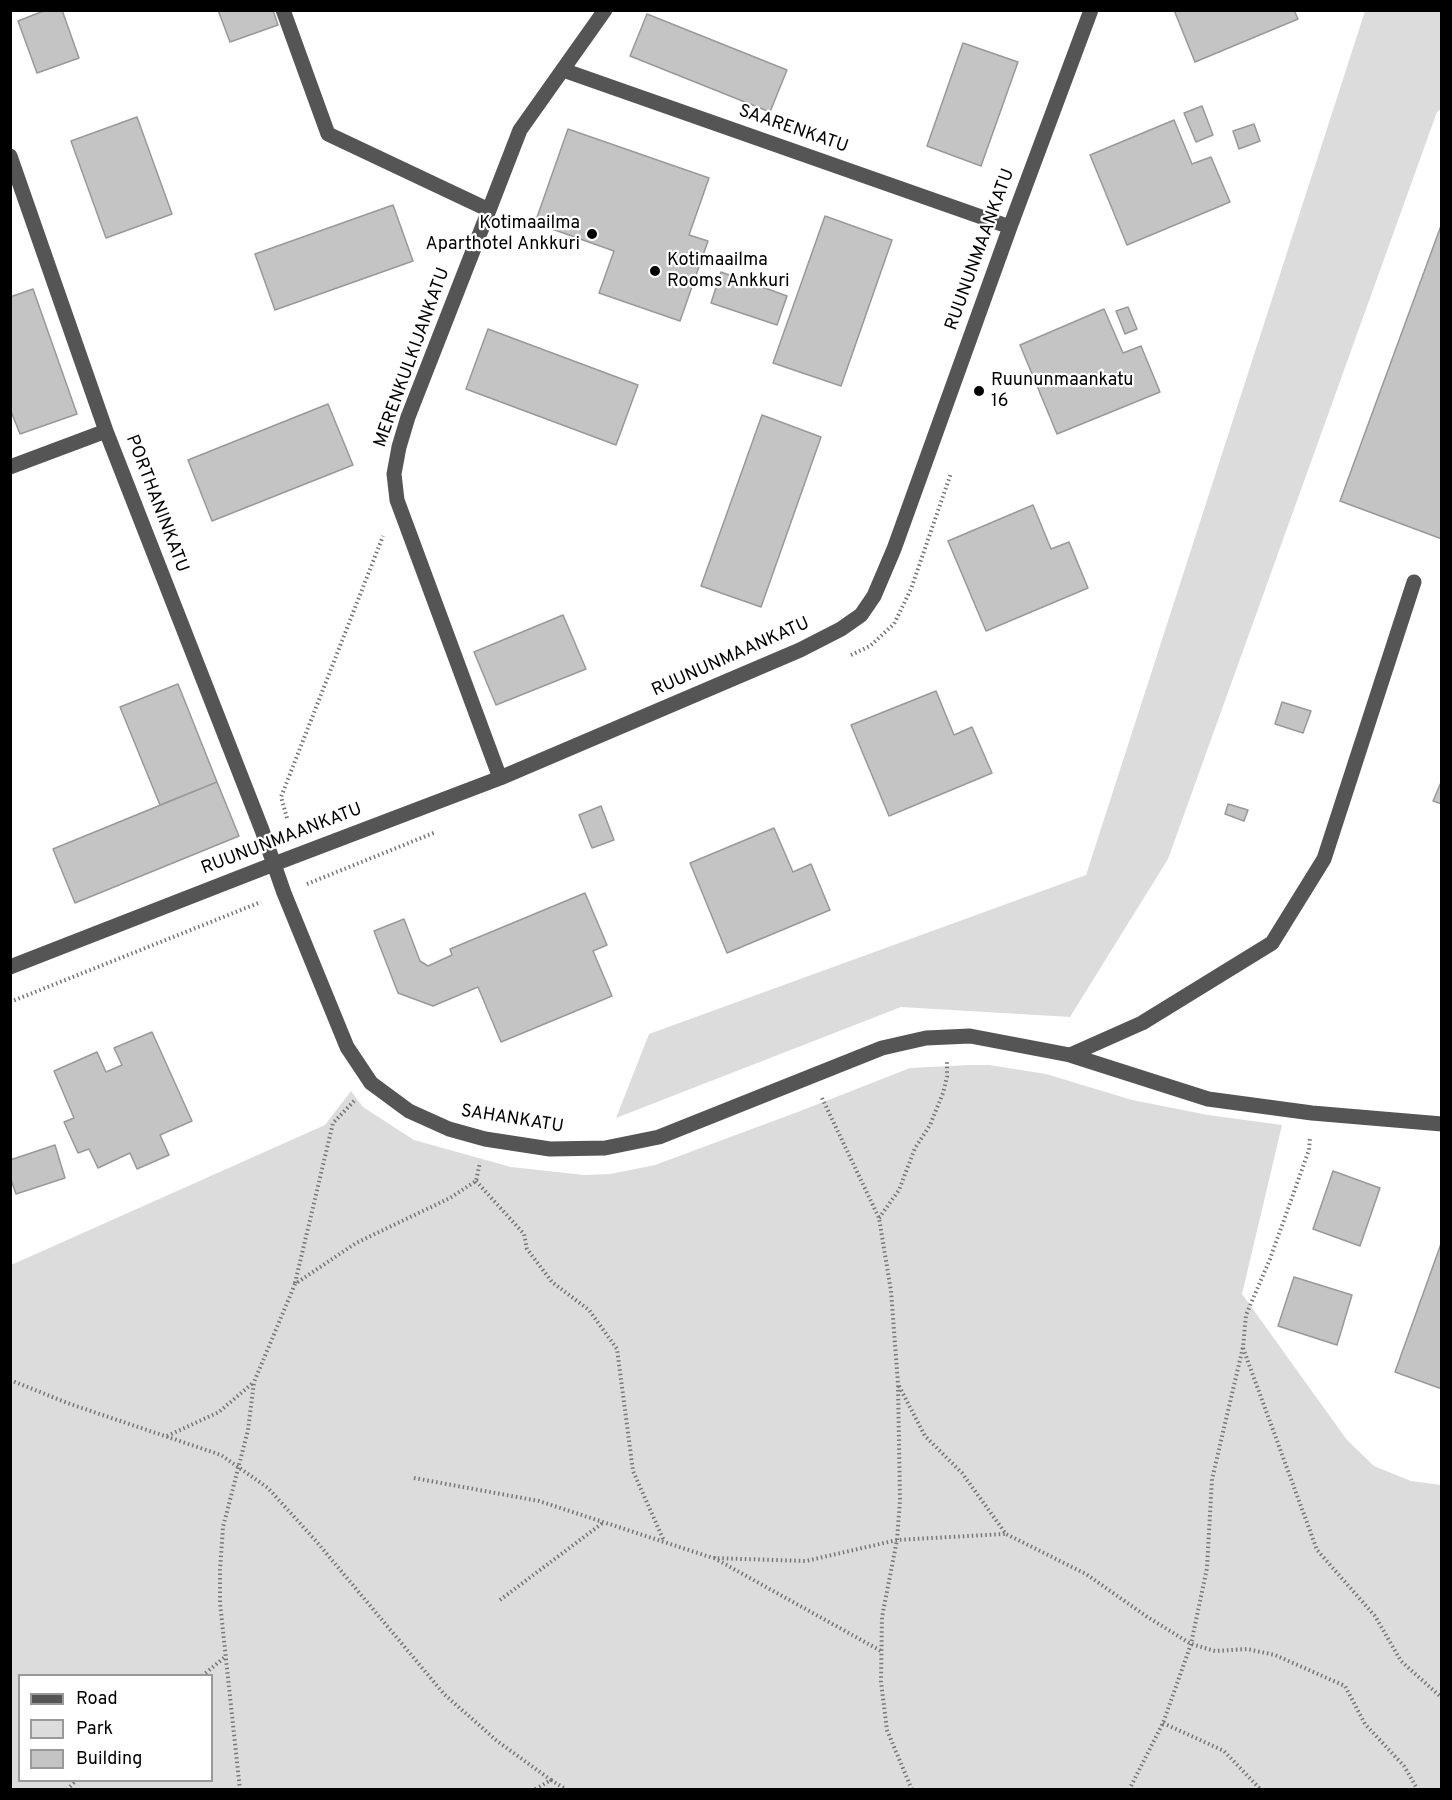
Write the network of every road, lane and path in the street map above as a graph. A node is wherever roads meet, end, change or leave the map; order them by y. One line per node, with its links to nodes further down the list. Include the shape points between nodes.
1 (283, 10): 6 (street, via 328,134)
2 (604, 10): 4 (street, MERENKULKIJANKATU)
3 (1091, 10): 7 (street, RUUNUNMAANKATU)
4 (563, 70): 6 (street, MERENKULKIJANKATU, via 520,130); 7 (street, SAARENKATU)
5 (10, 156): 8 (street, PORTHANINKATU)
6 (489, 210): 11 (street, MERENKULKIJANKATU, via 399,447 394,474)
7 (1010, 227): 14 (street, RUUNUNMAANKATU, via 894,549 874,596 861,615 800,650)
8 (106, 431): 9 (street); 17 (street, PORTHANINKATU)
9 (10, 468)
10 (953, 468): 13 (path, via 911,589 894,624 870,646)
11 (402, 513): 14 (street, MERENKULKIJANKATU); 15 (path, via 383,535 281,797)
12 (1414, 582): 23 (street, via 1324,859 1272,943 1142,1023)
13 (842, 659)
14 (500, 778): 17 (street, RUUNUNMAANKATU)
15 (287, 818)
16 (437, 832): 18 (path)
17 (274, 864): 20 (street, RUUNUNMAANKATU); 25 (street, SAHANKATU, via 347,1047)
18 (318, 879)
19 (262, 902): 21 (path)
20 (10, 967)
21 (10, 1002)
22 (948, 1036): 23 (street, SAHANKATU, via 970,1036); 24 (street, SAHANKATU, via 882,1048); 30 (path, via 943,1094 898,1190)
23 (1070, 1055): 26 (street, SAHANKATU, via 1208,1099)
24 (811, 1077): 28 (street, SAHANKATU, via 659,1137 605,1148 550,1149); 30 (path)
25 (371, 1083): 28 (street, SAHANKATU, via 409,1111 449,1129); 31 (path, via 333,1123)
26 (1312, 1113): 27 (street, SAHANKATU); 32 (path, via 1309,1150 1246,1315)
27 (1442, 1125)
28 (485, 1138): 29 (path)
29 (476, 1181): 31 (path, via 450,1198 356,1243); 42 (path, via 524,1234 527,1249 552,1282 589,1310 617,1348 633,1471)
30 (879, 1218): 35 (path, via 891,1292)
31 (295, 1284): 34 (path)
32 (1243, 1347): 45 (path, via 1212,1479 1207,1568); 49 (path, via 1317,1550 1376,1616 1401,1661)
33 (10, 1380): 36 (path)
34 (254, 1382): 36 (path, via 219,1412); 37 (path)
35 (898, 1384): 40 (path, via 925,1436 962,1473); 41 (path)
36 (165, 1436): 37 (path, via 221,1455)
37 (238, 1467): 47 (path, via 223,1527 220,1570); 51 (path, via 268,1488 444,1694 497,1741)
38 (414, 1478): 39 (path, via 539,1501)
39 (604, 1522): 42 (path); 44 (path)
40 (1006, 1534): 41 (path); 45 (path, via 1086,1574)
41 (897, 1540): 43 (path, via 806,1561); 46 (path, via 882,1617)
42 (664, 1541): 43 (path)
43 (713, 1558): 46 (path)
44 (500, 1600)
45 (1191, 1644): 50 (path); 58 (path, via 1215,1652 1247,1649 1275,1656 1345,1686 1365,1724 1404,1766)
46 (881, 1652): 55 (path, via 887,1730)
47 (225, 1657): 48 (path); 52 (path)
48 (204, 1674)
49 (1442, 1698)
50 (1163, 1723): 56 (path); 57 (path, via 1224,1751)
51 (551, 1780): 53 (path); 54 (path)
52 (240, 1790)
53 (534, 1790)
54 (567, 1790)
55 (912, 1790)
56 (1129, 1790)
57 (1260, 1790)
58 (1418, 1790)

